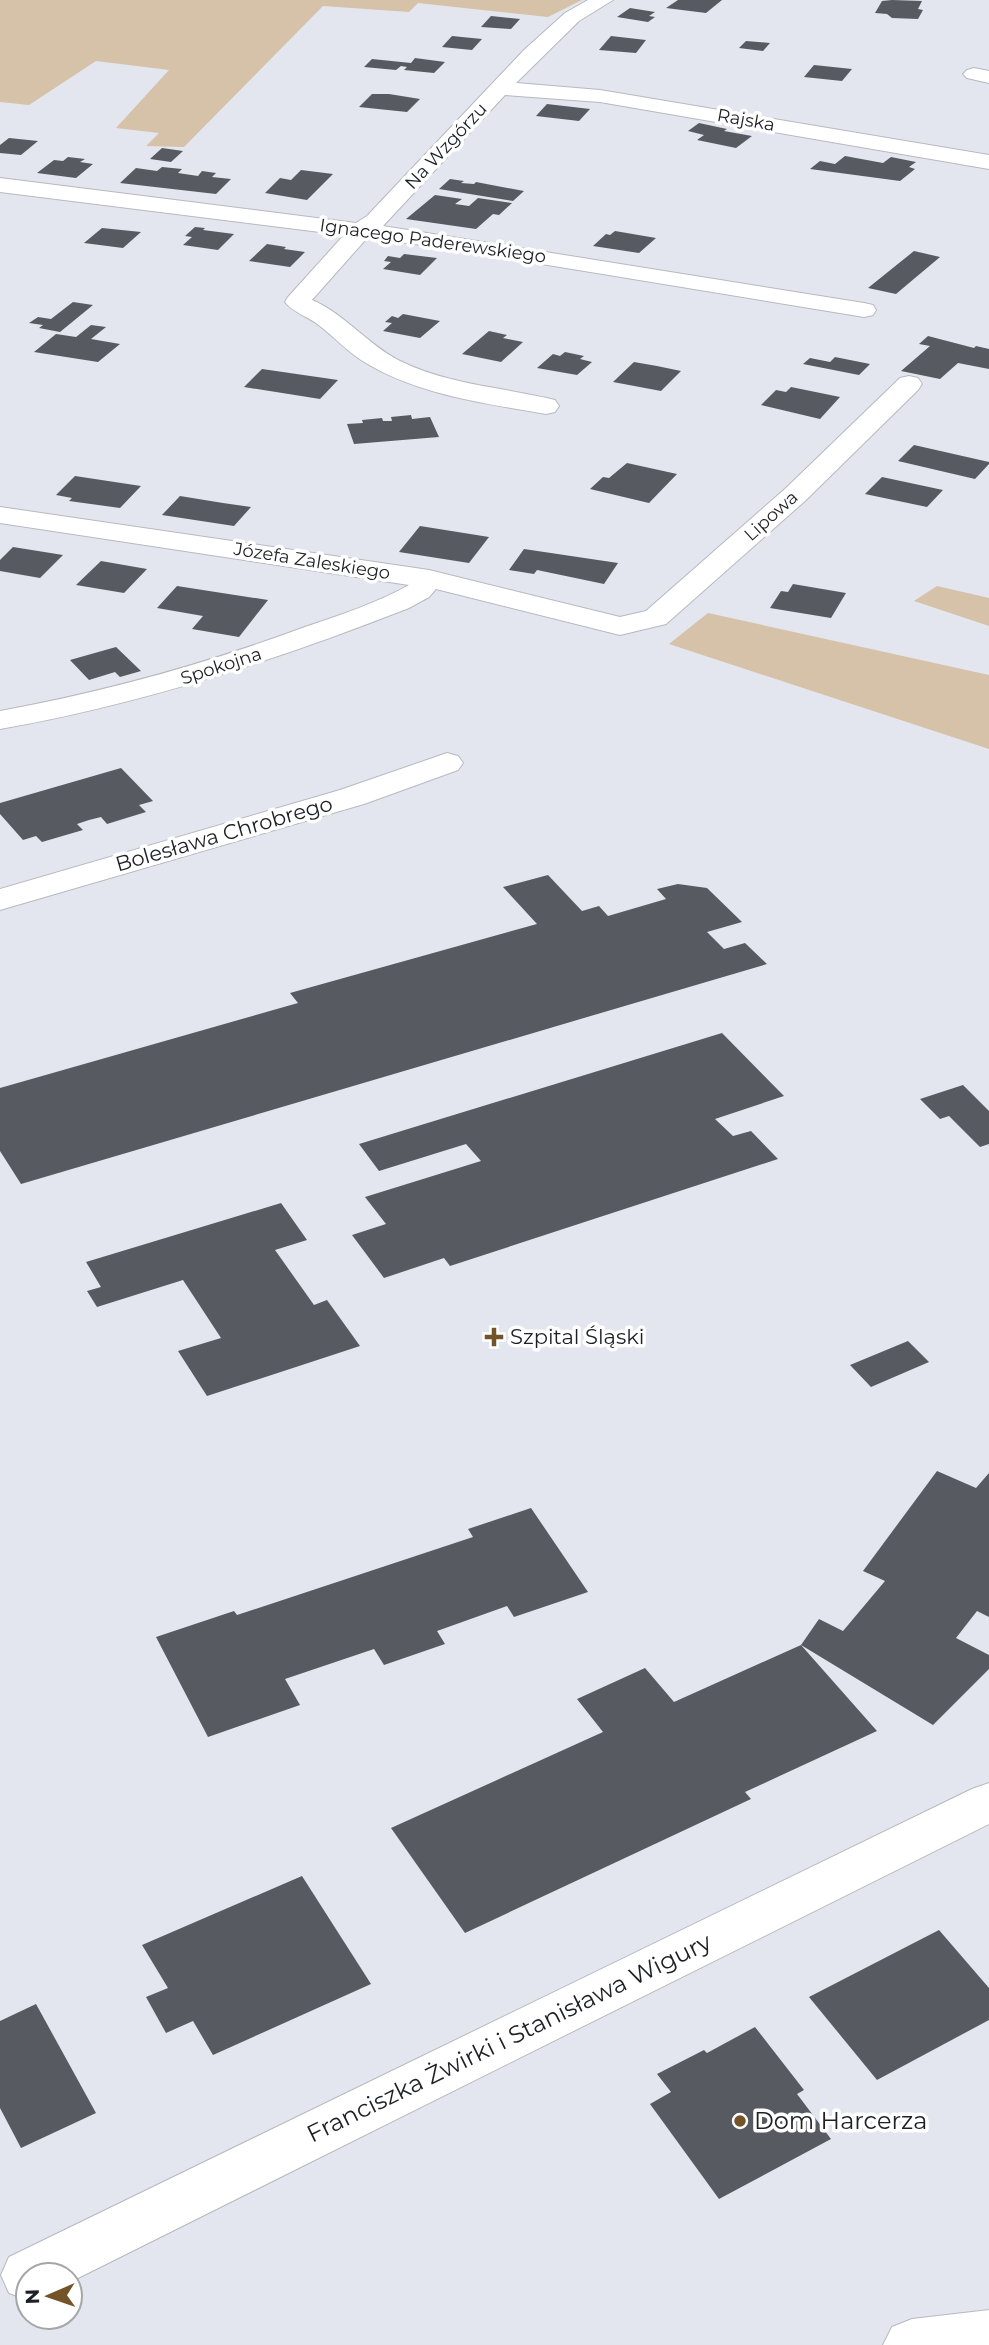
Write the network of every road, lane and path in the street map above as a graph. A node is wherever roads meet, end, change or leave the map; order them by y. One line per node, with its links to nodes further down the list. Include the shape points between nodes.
1 (603, 0): 2 (street, Na Wzgórzu, via 556,30)
2 (501, 88): 3 (street, Rajska, via 600,96); 5 (street, Na Wzgórzu, via 375,221)
3 (989, 162)
4 (0, 185): 5 (street, Ignacego Paderewskiego)
5 (361, 230): 6 (street, Ignacego Paderewskiego); 8 (street, Na Wzgórzu, via 297,302 329,318 371,355 438,386)
6 (864, 310)
7 (909, 384): 11 (street, Lipowa, via 796,494 656,618)
8 (546, 406)
9 (0, 515): 10 (street, Józefa Zaleskiego)
10 (429, 579): 11 (street, Józefa Zaleskiego); 12 (street, Spokojna, via 399,602 205,673 58,711)
11 (620, 626)
12 (0, 720)
13 (447, 763): 14 (street, Bolesława Chrobrego, via 352,797)
14 (0, 900)
15 (989, 1802): 16 (street, Franciszka Żwirki i Stanisława Wigury)
16 (57, 2261)
17 (989, 2336): 18 (street)
18 (912, 2345)

